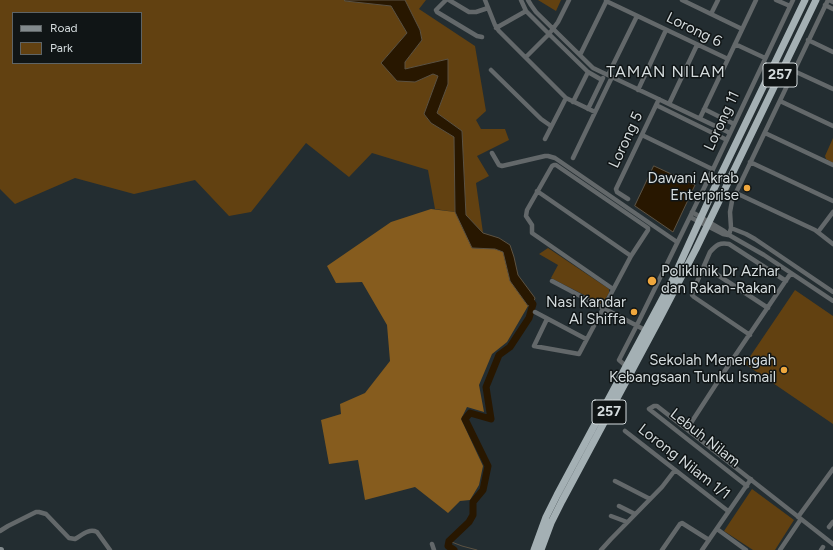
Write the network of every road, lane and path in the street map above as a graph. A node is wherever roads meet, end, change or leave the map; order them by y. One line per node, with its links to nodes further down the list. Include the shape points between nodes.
1 (446, 0): 29 (street, via 437,12)
2 (449, 0): 19 (street, via 473,13)
3 (485, 0): 19 (street)
4 (521, 0): 21 (street)
5 (528, 0): 25 (street)
6 (569, 0): 25 (street, via 562,17)
7 (606, 0): 23 (street, Lorong 6); 34 (street)
8 (682, 0): 22 (street)
9 (718, 0): 22 (street)
10 (756, 0): 26 (street)
11 (776, 0): 18 (street)
12 (793, 0): 18 (street, Lorong 11)
13 (805, 0): 75 (highway, 257)
14 (816, 0): 76 (highway, 257)
15 (828, 0): 16 (street); 17 (street)
16 (833, 2)
17 (825, 5): 20 (street); 30 (street)
18 (790, 6): 36 (street, Lorong 11)
19 (488, 8): 24 (street)
20 (833, 9)
21 (526, 11): 24 (street); 28 (street)
22 (711, 14): 26 (street)
23 (636, 16): 27 (street, Lorong 6); 41 (street)
24 (496, 28): 35 (street)
25 (553, 29): 28 (street); 34 (street)
26 (742, 29): 31 (street)
27 (666, 30): 32 (street, Lorong 6); 44 (street)
28 (548, 34): 35 (street); 40 (street)
29 (482, 37)
30 (808, 40): 33 (street); 39 (street)
31 (735, 44): 36 (street); 37 (street)
32 (697, 45): 37 (street, Lorong 6); 49 (street)
33 (833, 52)
34 (580, 55): 41 (street)
35 (526, 57): 45 (street)
36 (765, 58): 55 (street, Lorong 11)
37 (728, 59): 52 (street)
38 (491, 70): 56 (street)
39 (794, 71): 43 (street); 47 (street)
40 (588, 72): 42 (street); 48 (street)
41 (608, 76): 42 (street); 44 (street); 53 (street)
42 (602, 80): 51 (street)
43 (833, 89)
44 (638, 90): 46 (street)
45 (566, 98): 48 (street); 56 (street)
46 (659, 99): 49 (street); 50 (street, Lorong 5)
47 (780, 101): 57 (street); 58 (street)
48 (573, 102): 51 (street)
49 (669, 104): 54 (street)
50 (656, 105): 60 (street, Lorong 5); 62 (street)
51 (588, 109): 53 (street)
52 (704, 109): 54 (street); 55 (street)
53 (595, 112): 64 (street)
54 (700, 118): 59 (street)
55 (734, 124): 59 (street, Lorong 11)
56 (551, 126): 61 (street)
57 (833, 126)
58 (765, 132): 65 (street); 66 (street)
59 (730, 133): 62 (street, Lorong 11)
60 (642, 135): 67 (street); 70 (street, Lorong 5, via 616,191)
61 (545, 139)
62 (727, 140): 67 (street, Lorong 11)
63 (492, 152): 80 (street, via 502,166 545,156 556,158)
64 (573, 158)
65 (750, 162): 69 (street); 71 (street)
66 (833, 165)
67 (712, 169): 72 (street, Lorong 11)
68 (537, 191): 82 (street); 82 (street, via 552,166 556,165 648,228); 87 (street, via 526,213 532,225 532,233)
69 (736, 193): 77 (street, via 730,212); 78 (street)
70 (628, 199)
71 (833, 201)
72 (692, 212): 74 (street, Lorong 11); 75 (street)
73 (833, 212): 78 (street)
74 (690, 217): 75 (street); 80 (street, Lorong 11)
75 (700, 219): 76 (street); 95 (highway, 257, via 673,279)
76 (708, 223): 79 (street); 123 (highway, 257, via 562,501)
77 (731, 228): 79 (street); 88 (street, via 755,239)
78 (818, 232): 81 (street)
79 (729, 235): 84 (street)
80 (677, 242): 94 (street, Lorong 11)
81 (833, 244)
82 (631, 256): 87 (street)
83 (704, 266): 86 (street, via 714,248 723,243 729,244); 91 (street); 96 (street, via 692,295)
84 (791, 273): 86 (street); 89 (street)
85 (552, 280): 90 (street)
86 (786, 281): 91 (street)
87 (613, 289): 90 (street)
88 (833, 292)
89 (833, 301)
90 (603, 308): 94 (street); 97 (street)
91 (768, 308): 96 (street)
92 (535, 312): 93 (street)
93 (547, 319): 97 (street); 97 (street, via 534,346 578,354)
94 (637, 325): 95 (street); 98 (street, Lorong 11, via 619,360)
95 (645, 330): 98 (highway, 257)
96 (750, 335): 99 (street)
97 (586, 339)
98 (626, 366): 122 (highway, 257, via 546,517)
99 (687, 429): 103 (street); 105 (street, Lebuh Nilam, via 657,406 649,409)
100 (625, 431): 102 (street, Lorong Nilam 1/1)
101 (833, 469): 111 (street)
102 (675, 470): 106 (street); 108 (street, Lorong Nilam 1/1)
103 (751, 480): 105 (street); 111 (street)
104 (615, 481): 106 (street)
105 (747, 486): 108 (street)
106 (650, 499): 109 (street)
107 (619, 506): 109 (street)
108 (728, 511): 115 (street)
109 (635, 514): 112 (street)
110 (611, 516): 112 (street)
111 (800, 518): 119 (street); 128 (street)
112 (627, 522): 124 (street)
113 (833, 522): 114 (street)
114 (829, 527)
115 (717, 529): 117 (street); 127 (street)
116 (0, 531): 120 (street, via 39,512 46,514 72,539 95,530)
117 (709, 540): 125 (street, via 682,523); 126 (street)
118 (432, 544): 121 (street)
119 (833, 545): 129 (street)
120 (110, 550)
121 (434, 550)
122 (534, 550)
123 (541, 550)
124 (601, 550)
125 (662, 550)
126 (702, 550)
127 (746, 550)
128 (780, 550)
129 (831, 550)

